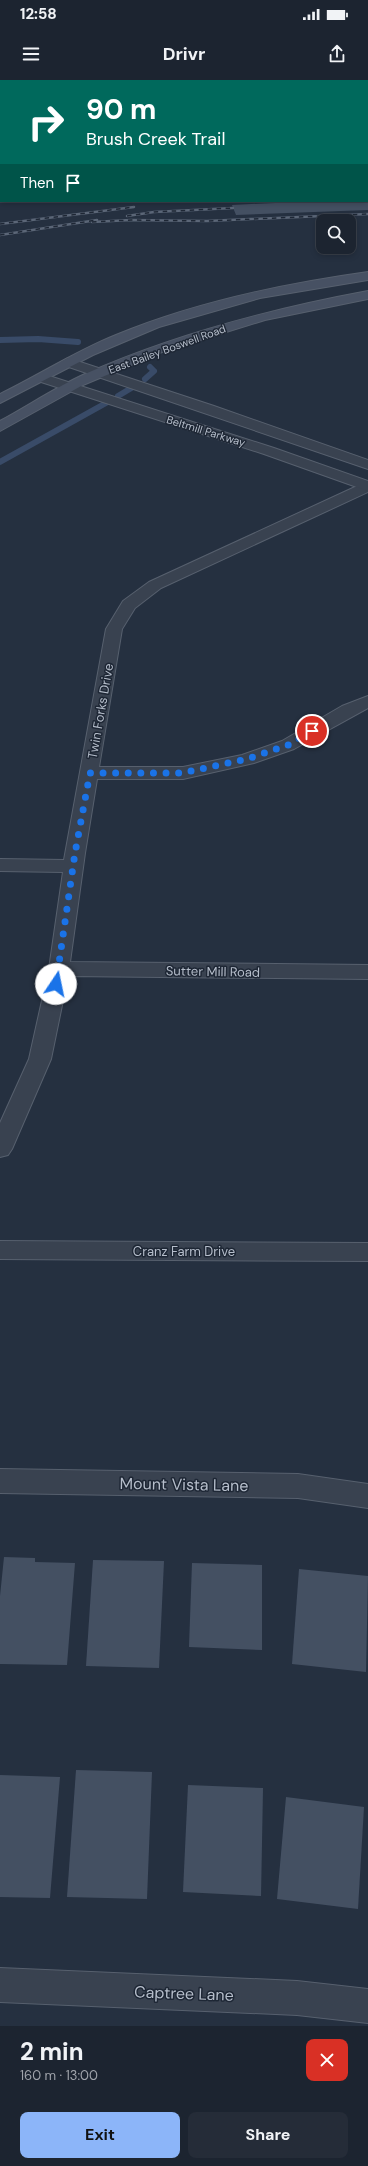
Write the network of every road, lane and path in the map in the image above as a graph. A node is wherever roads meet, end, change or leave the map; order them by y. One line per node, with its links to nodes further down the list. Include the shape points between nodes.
1 (368, 276): 3 (main road, East Bailey Boswell Road, via 291,289 199,311 115,340)
2 (368, 295): 4 (main road, East Bailey Boswell Road, via 255,318 199,334)
3 (68, 362): 4 (street, Beltmill Parkway); 5 (main road, East Bailey Boswell Road)
4 (102, 372): 6 (main road, East Bailey Boswell Road); 9 (street, Beltmill Parkway)
5 (43, 378): 6 (street, Beltmill Parkway); 7 (main road, East Bailey Boswell Road)
6 (72, 387): 8 (main road, East Bailey Boswell Road); 10 (street, Beltmill Parkway)
7 (0, 399)
8 (0, 427)
9 (368, 465)
10 (368, 486): 12 (street, Twin Forks Drive, via 156,585 129,605 114,629)
11 (368, 701): 12 (street, via 288,745 247,759 182,773)
12 (90, 773): 14 (street, Twin Forks Drive)
13 (0, 865): 14 (street)
14 (73, 866): 15 (street, Twin Forks Drive)
15 (59, 969): 16 (street, Sutter Mill Road); 17 (street, Twin Forks Drive, via 40,1059)
16 (368, 972)
17 (0, 1149)
18 (0, 1250): 19 (street, Cranz Farm Drive)
19 (368, 1252)
20 (0, 1480): 21 (street, Mount Vista Lane, via 298,1486)
21 (368, 1496)
22 (0, 1985): 23 (street, Captree Lane, via 297,1998)
23 (368, 2006)

